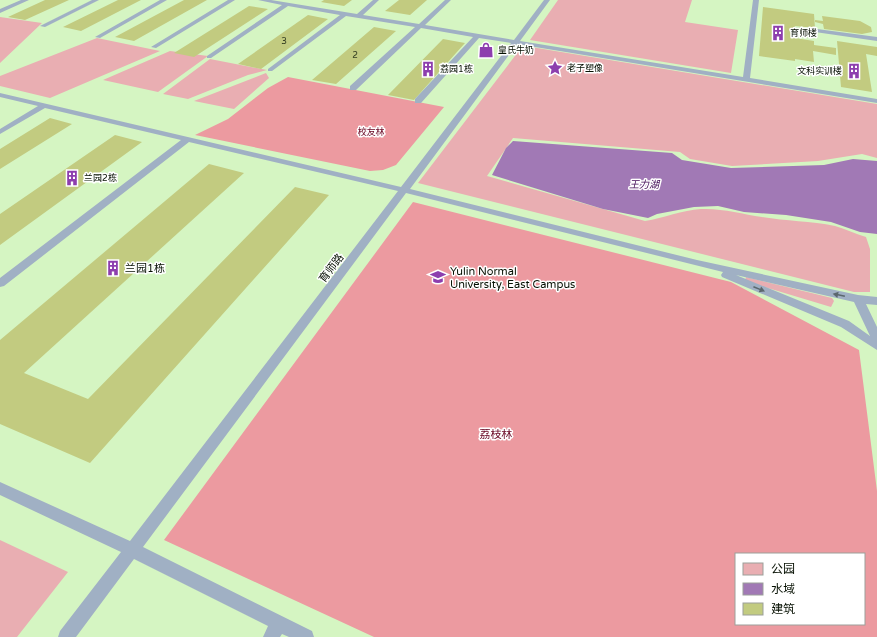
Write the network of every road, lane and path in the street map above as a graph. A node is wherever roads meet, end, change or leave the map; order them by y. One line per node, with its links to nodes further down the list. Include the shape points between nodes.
1 (26, 0): 13 (lane)
2 (96, 0): 16 (lane)
3 (164, 0): 20 (lane)
4 (232, 0): 23 (lane)
5 (261, 0): 11 (lane)
6 (303, 0): 12 (lane)
7 (376, 0): 15 (lane)
8 (448, 0): 17 (lane)
9 (547, 0): 22 (lane, 育师路)
10 (756, 0): 26 (lane)
11 (286, 4): 12 (lane); 24 (lane)
12 (295, 6): 14 (lane)
13 (0, 12)
14 (345, 14): 15 (lane); 25 (lane)
15 (358, 16): 17 (lane)
16 (43, 26)
17 (419, 26): 19 (lane); 27 (lane)
18 (817, 31): 21 (lane)
19 (478, 35): 22 (lane); 29 (lane)
20 (98, 37)
21 (877, 39)
22 (516, 42): 26 (lane); 34 (lane, 育师路)
23 (154, 48)
24 (209, 57)
25 (270, 70)
26 (746, 79): 30 (lane)
27 (353, 88)
28 (0, 95): 31 (lane)
29 (418, 101)
30 (877, 101)
31 (45, 105): 32 (lane); 33 (lane)
32 (0, 132)
33 (186, 139): 34 (lane); 36 (lane)
34 (404, 190): 35 (lane); 42 (lane, 育师路)
35 (697, 263): 37 (lane, one-way to 35); 40 (lane, one-way to 40, via 845,324)
36 (0, 283)
37 (858, 299): 38 (lane); 39 (lane)
38 (877, 301)
39 (877, 338)
40 (877, 346)
41 (0, 488): 42 (lane)
42 (133, 550): 43 (lane); 44 (lane, 育师路)
43 (275, 630): 45 (lane)
44 (66, 637)
45 (306, 637)

